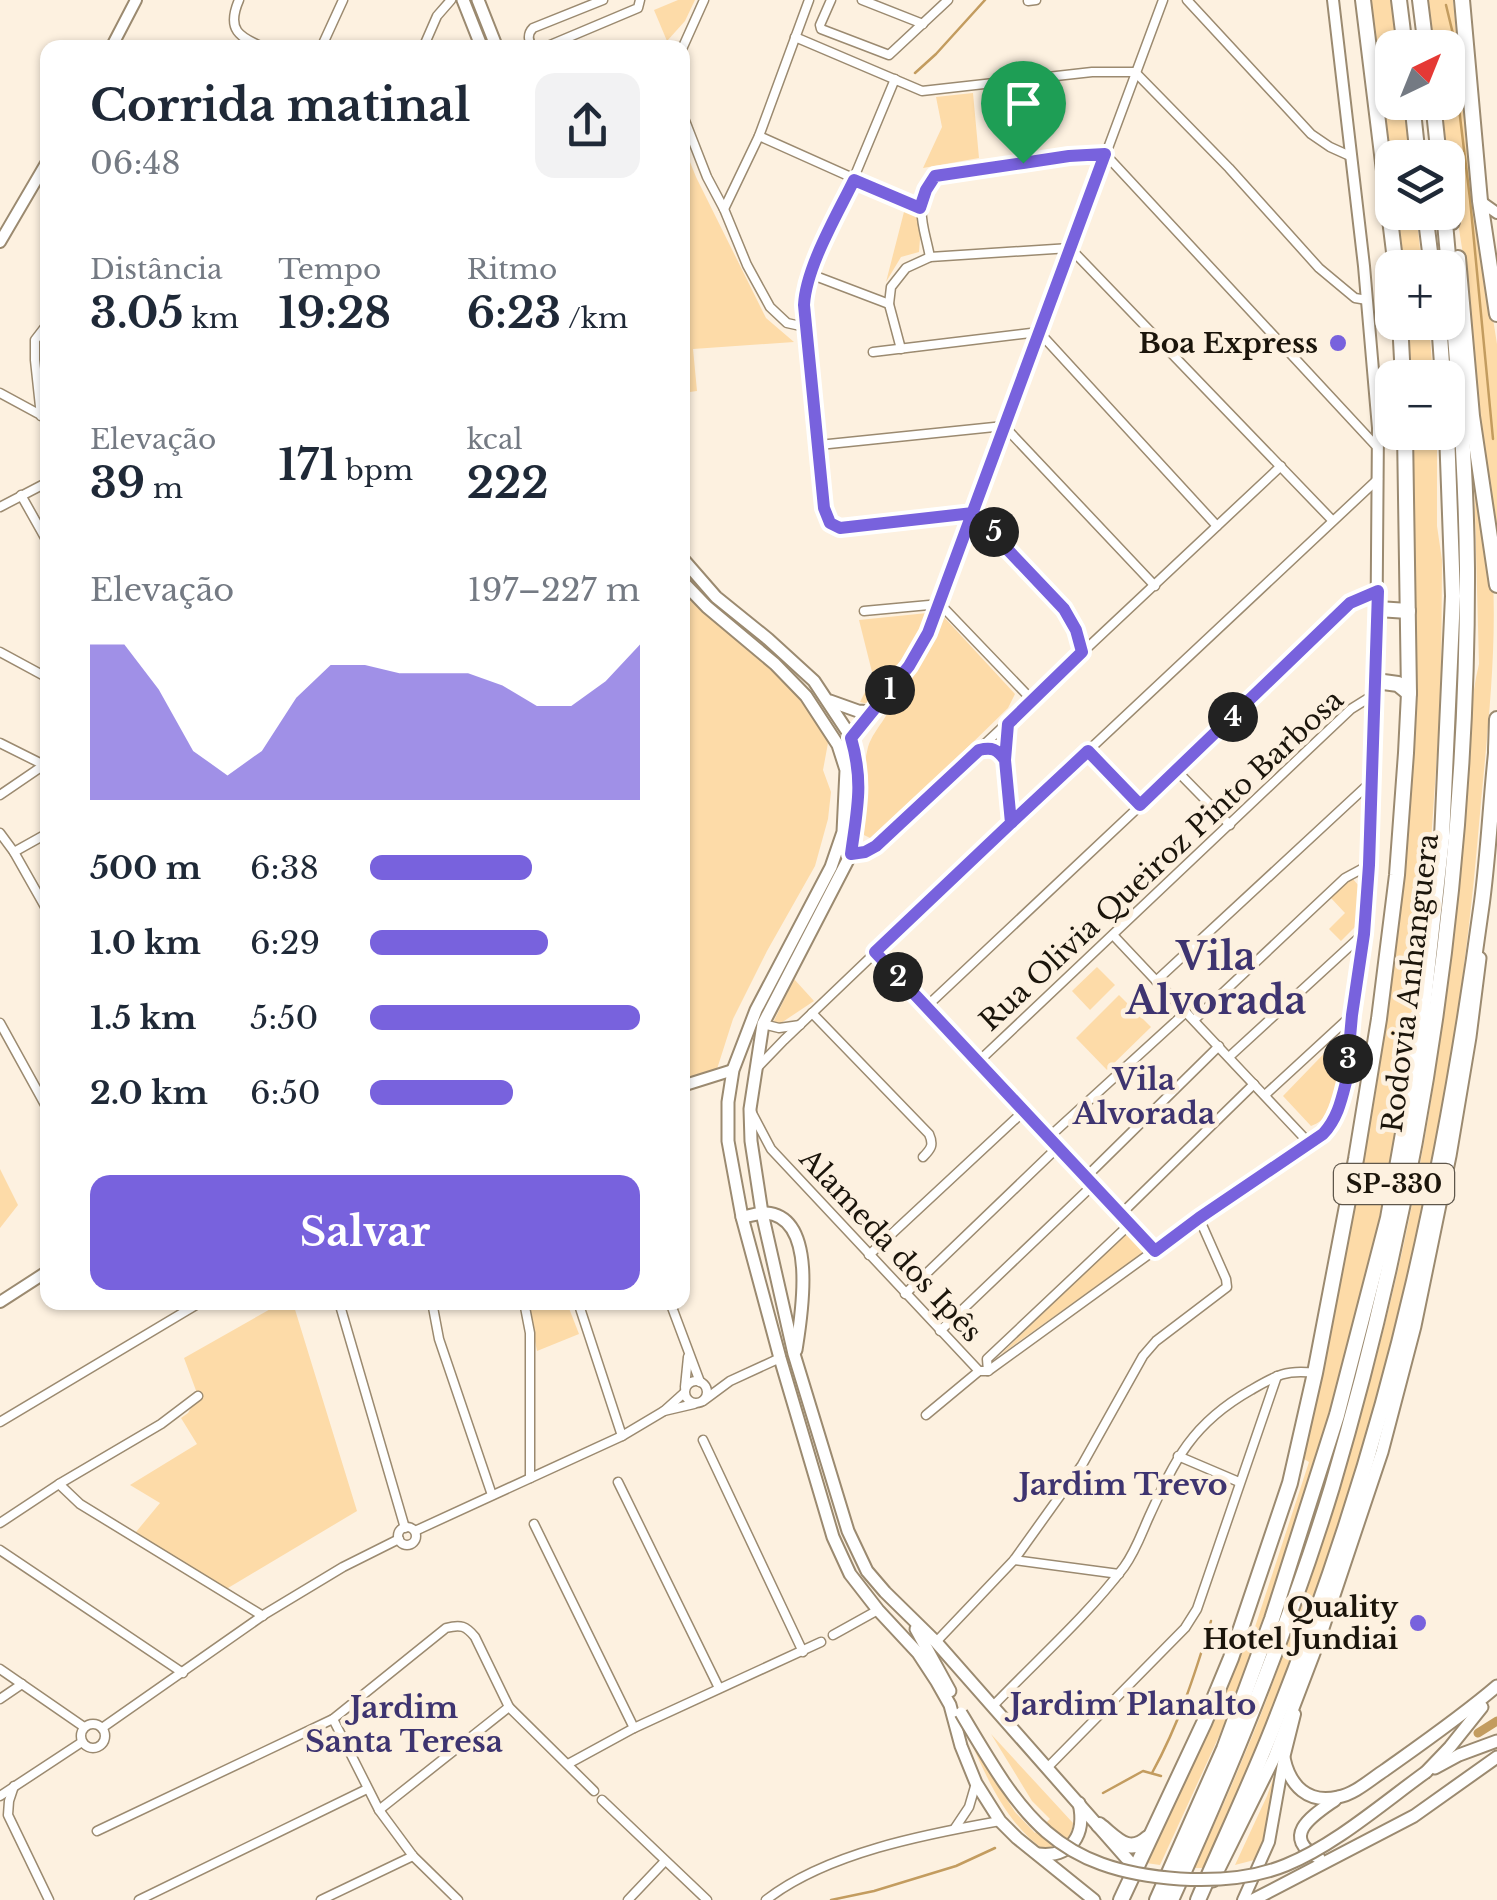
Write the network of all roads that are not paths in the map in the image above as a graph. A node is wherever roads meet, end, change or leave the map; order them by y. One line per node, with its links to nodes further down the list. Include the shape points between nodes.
1 (136, 0): 27 (main road)
2 (239, 0): 28 (street, via 234,22)
3 (342, 0): 29 (street)
4 (452, 0): 30 (street)
5 (463, 0): 31 (main road)
6 (478, 0): 32 (main road)
7 (603, 0): 33 (street, via 533,28)
8 (640, 0): 34 (street, via 638,8)
9 (704, 0): 35 (street)
10 (810, 0): 26 (street)
11 (831, 0): 23 (street, via 821,29 890,55)
12 (862, 0): 23 (street)
13 (948, 0): 23 (street)
14 (1036, 0): 22 (street)
15 (1163, 0): 36 (street)
16 (1188, 0): 41 (street, via 1312,134)
17 (1333, 0): 41 (main road)
18 (1363, 0): 52 (highway)
19 (1399, 0): 24 (highway)
20 (1420, 0): 25 (highway)
21 (1462, 0): 44 (highway)
22 (1028, 1)
23 (923, 24)
24 (1403, 30)
25 (1424, 30)
26 (795, 38): 37 (street); 39 (street)
27 (116, 40)
28 (246, 40)
29 (324, 40)
30 (426, 40)
31 (479, 40)
32 (495, 40)
33 (530, 40)
34 (561, 40)
35 (686, 40)
36 (1135, 72): 37 (street, via 922,91); 40 (street); 55 (street, via 1319,268)
37 (895, 79): 43 (street)
38 (690, 133): 46 (street)
39 (759, 136): 43 (street); 46 (street)
40 (1105, 154): 45 (street, via 935,176); 51 (street); 69 (street)
41 (1350, 156): 55 (main road)
42 (40, 174): 50 (main road)
43 (854, 180): 45 (street); 54 (street)
44 (1480, 201): 47 (main road); 57 (highway)
45 (920, 208): 53 (street)
46 (724, 209): 58 (street, via 770,308)
47 (1497, 213)
48 (1446, 230): 261 (highway, Rodovia Anhanguera / SP-330, via 1462,428 1467,609 1450,894 1427,1073 1400,1223 1330,1490 1261,1688)
49 (1455, 230): 83 (highway)
50 (0, 242)
51 (1070, 248): 53 (street); 59 (street); 73 (street)
52 (1394, 250)
53 (930, 257): 56 (street, via 899,275)
54 (810, 274): 56 (street); 58 (street)
55 (1367, 300): 63 (main road)
56 (889, 304): 61 (street)
57 (1497, 314)
58 (806, 327): 68 (street)
59 (1039, 332): 61 (street); 67 (street); 80 (street)
60 (40, 334): 65 (street, via 34,360)
61 (901, 349): 62 (street)
62 (873, 352)
63 (1375, 383)
64 (0, 393): 66 (street)
65 (40, 395)
66 (40, 416)
67 (1004, 426): 68 (street); 78 (street); 84 (street)
68 (819, 445): 78 (street, via 824,508 840,528)
69 (1375, 445)
70 (1378, 450): 74 (main road)
71 (1405, 450): 90 (highway)
72 (1448, 450): 260 (highway, Rodovia Anhanguera / SP-330, via 1453,596 1444,818 1420,1037 1388,1218 1272,1619)
73 (1280, 466): 79 (street); 80 (street)
74 (1378, 479): 79 (street); 86 (main road)
75 (40, 486): 76 (street)
76 (21, 496): 77 (street); 81 (street)
77 (0, 506)
78 (973, 513): 87 (street); 92 (street, via 1064,609)
79 (1332, 520): 106 (street)
80 (1217, 526): 84 (street)
81 (40, 529)
82 (690, 567): 96 (main road)
83 (1497, 585)
84 (1155, 586): 92 (street)
85 (690, 589): 103 (main road, via 806,696)
86 (1378, 591): 88 (main road); 110 (street, via 1350,603)
87 (940, 604): 89 (street); 97 (street); 98 (street, via 909,666)
88 (1378, 609): 90 (highway); 94 (main road)
89 (864, 611)
90 (1408, 611): 95 (highway)
91 (0, 652): 93 (street)
92 (1082, 652): 97 (street)
93 (40, 674)
94 (1376, 688): 95 (highway, via 1398,684); 111 (street); 115 (street, Rua Olivia Queiroz Pinto Barbosa)
95 (1409, 693): 177 (highway, via 1379,1020)
96 (826, 699): 98 (main road); 101 (main road)
97 (1033, 700): 100 (street)
98 (873, 712): 101 (street)
99 (1497, 719): 105 (highway)
100 (1008, 724): 104 (street); 107 (street)
101 (851, 738): 103 (street); 120 (main road, via 860,788)
102 (0, 743): 108 (street)
103 (838, 745): 116 (main road, via 846,770)
104 (979, 750): 107 (street, via 995,749); 120 (street, via 876,846)
105 (1496, 750): 123 (highway)
106 (1088, 751): 113 (street); 114 (street)
107 (1005, 760): 114 (street)
108 (40, 763)
109 (40, 770): 112 (street)
110 (1177, 771): 113 (street); 115 (street)
111 (1372, 781): 121 (street); 127 (street)
112 (0, 794)
113 (1140, 805): 128 (street)
114 (1011, 823): 126 (street)
115 (1230, 825): 125 (street, Rua Olivia Queiroz Pinto Barbosa)
116 (844, 828): 120 (main road); 139 (main road)
117 (0, 833): 119 (street)
118 (40, 837): 119 (street)
119 (14, 852): 122 (street)
120 (851, 854): 134 (main road)
121 (1369, 865): 124 (street); 132 (street, via 1344,878)
122 (40, 898)
123 (1482, 899): 211 (main road, via 1470,1036 1423,1292 1382,1452); 262 (highway, via 1428,1219 1372,1439 1297,1665)
124 (1364, 934): 131 (street); 137 (street)
125 (1113, 935): 127 (street); 138 (street, Rua Olivia Queiroz Pinto Barbosa)
126 (875, 952): 128 (street); 130 (street)
127 (1156, 980): 129 (street)
128 (926, 1008): 138 (street)
129 (1186, 1012): 132 (street); 147 (street)
130 (812, 1013): 135 (street); 153 (street, via 929,1134 931,1149)
131 (1352, 1015): 143 (street); 150 (street, Alameda dos Ipês, via 1343,1096 1332,1124)
132 (1194, 1020): 136 (street)
133 (0, 1023): 144 (street)
134 (764, 1024): 135 (street); 140 (main road)
135 (800, 1025): 140 (street)
136 (1219, 1046): 137 (street); 154 (street)
137 (1229, 1056): 142 (street)
138 (978, 1062): 146 (street)
139 (733, 1070): 141 (main road); 145 (main road, via 741,1072); 148 (main road)
140 (754, 1072): 145 (main road)
141 (690, 1083)
142 (1254, 1084): 143 (street); 157 (street)
143 (1265, 1095): 150 (street)
144 (40, 1096)
145 (750, 1105): 149 (main road); 152 (street, Alameda dos Ipês)
146 (1024, 1111): 147 (street); 162 (street)
147 (1048, 1137): 151 (street)
148 (728, 1141): 149 (main road); 158 (main road)
149 (751, 1141): 152 (street, Alameda dos Ipês); 156 (main road)
150 (1310, 1144): 159 (street, Alameda dos Ipês)
151 (1058, 1147): 154 (street); 164 (street)
152 (770, 1150): 162 (street, Alameda dos Ipês)
153 (923, 1157)
154 (1086, 1176): 155 (street)
155 (1093, 1184): 157 (street); 172 (street)
156 (762, 1213): 158 (main road); 174 (main road); 174 (main road, via 789,1226 802,1262 804,1298)
157 (1121, 1214): 160 (street)
158 (742, 1217): 175 (main road)
159 (1199, 1218): 161 (street, Alameda dos Ipês); 200 (street, via 1227,1287 1143,1356 1082,1465)
160 (1130, 1224): 161 (street); 176 (street, via 987,1359)
161 (1155, 1251): 176 (street, Alameda dos Ipês)
162 (869, 1255): 164 (street, Alameda dos Ipês)
163 (40, 1275): 165 (main road)
164 (905, 1294): 172 (street, Alameda dos Ipês)
165 (0, 1302)
166 (188, 1310): 186 (street)
167 (341, 1310): 197 (street)
168 (434, 1310): 194 (street)
169 (526, 1310): 190 (street)
170 (581, 1310): 187 (street)
171 (673, 1310): 173 (street)
172 (940, 1330): 176 (street, Alameda dos Ipês)
173 (688, 1353): 180 (street); 181 (street)
174 (794, 1354): 175 (main road); 202 (main road, via 848,1531 868,1571)
175 (780, 1358): 179 (street); 203 (main road, via 834,1537 850,1574)
176 (984, 1371): 185 (street, Alameda dos Ipês)
177 (1315, 1372): 178 (street); 244 (highway, via 1290,1483 1249,1611)
178 (1276, 1376): 189 (street, via 1220,1410); 192 (street)
179 (730, 1381): 180 (street); 183 (street)
180 (702, 1383): 181 (street, via 693,1381); 183 (street, via 706,1395)
181 (685, 1390): 183 (street, via 689,1401); 184 (street)
182 (198, 1396): 193 (street)
183 (699, 1402): 184 (street)
184 (664, 1411): 187 (street)
185 (926, 1415)
186 (0, 1422)
187 (622, 1436): 190 (street)
188 (703, 1440): 208 (street)
189 (1178, 1456): 192 (street); 201 (street)
190 (530, 1478): 194 (street)
191 (618, 1482): 215 (street)
192 (1239, 1482): 229 (street, via 1185,1628)
193 (59, 1484): 195 (street); 204 (street, via 80,1504)
194 (492, 1495): 197 (street)
195 (0, 1523)
196 (534, 1524): 223 (street)
197 (410, 1530): 198 (street, via 400,1531); 198 (street, via 412,1544)
198 (399, 1539): 204 (street)
199 (0, 1550): 210 (street)
200 (1014, 1560): 201 (street); 207 (street)
201 (1118, 1574): 217 (street)
202 (898, 1604): 207 (main road); 219 (main road)
203 (878, 1610): 205 (street); 212 (main road)
204 (263, 1616): 210 (street)
205 (832, 1635)
206 (821, 1642): 208 (street)
207 (936, 1642): 217 (main road)
208 (803, 1652): 215 (street)
209 (0, 1670): 213 (street)
210 (184, 1673): 222 (street)
211 (1306, 1675): 227 (main road); 262 (main road, via 1264,1782)
212 (936, 1682): 219 (main road); 231 (main road)
213 (22, 1684): 216 (street); 221 (street)
214 (1497, 1687): 230 (main road); 236 (main road)
215 (720, 1688): 223 (street)
216 (0, 1698)
217 (993, 1706): 229 (main road)
218 (509, 1707): 220 (street, via 475,1637 458,1624); 228 (street); 239 (street)
219 (961, 1713): 230 (main road, bridge, via 1016,1802 1046,1834 1096,1863 1148,1877 1225,1879 1287,1864)
220 (333, 1719): 233 (street); 245 (street)
221 (84, 1727): 222 (street); 225 (street)
222 (102, 1728): 225 (street, via 100,1746)
223 (634, 1728): 228 (street)
224 (1497, 1741): 230 (main road)
225 (82, 1742): 232 (street)
226 (1497, 1756): 248 (main road, via 1414,1816)
227 (1284, 1758): 236 (main road, via 1303,1792); 263 (main road, via 1269,1842)
228 (568, 1764): 234 (street)
229 (1048, 1767): 238 (main road)
230 (1426, 1772)
231 (976, 1783): 241 (main road); 243 (street)
232 (14, 1786): 235 (street); 240 (street)
233 (367, 1789): 239 (street); 252 (street)
234 (594, 1791)
235 (0, 1796)
236 (1339, 1797): 248 (main road, via 1302,1830 1306,1849)
237 (602, 1800): 249 (street)
238 (1078, 1801): 242 (main road); 246 (main road, via 1074,1842 1052,1856)
239 (380, 1810): 247 (street)
240 (4, 1812): 251 (street)
241 (1000, 1821): 243 (street); 246 (main road)
242 (1099, 1825): 244 (highway, via 1130,1847); 250 (main road)
243 (954, 1828): 257 (street, via 830,1862)
244 (1155, 1830): 250 (highway)
245 (97, 1831)
246 (1038, 1854): 258 (main road)
247 (413, 1856): 253 (street); 254 (street)
248 (1327, 1860): 264 (main road)
249 (665, 1861): 255 (street); 256 (street)
250 (1136, 1869): 259 (highway)
251 (50, 1900)
252 (139, 1900)
253 (321, 1900)
254 (458, 1900)
255 (628, 1900)
256 (706, 1900)
257 (766, 1900)
258 (1094, 1900)
259 (1121, 1900)
260 (1157, 1900)
261 (1171, 1900)
262 (1200, 1900)
263 (1243, 1900)
264 (1254, 1900)

